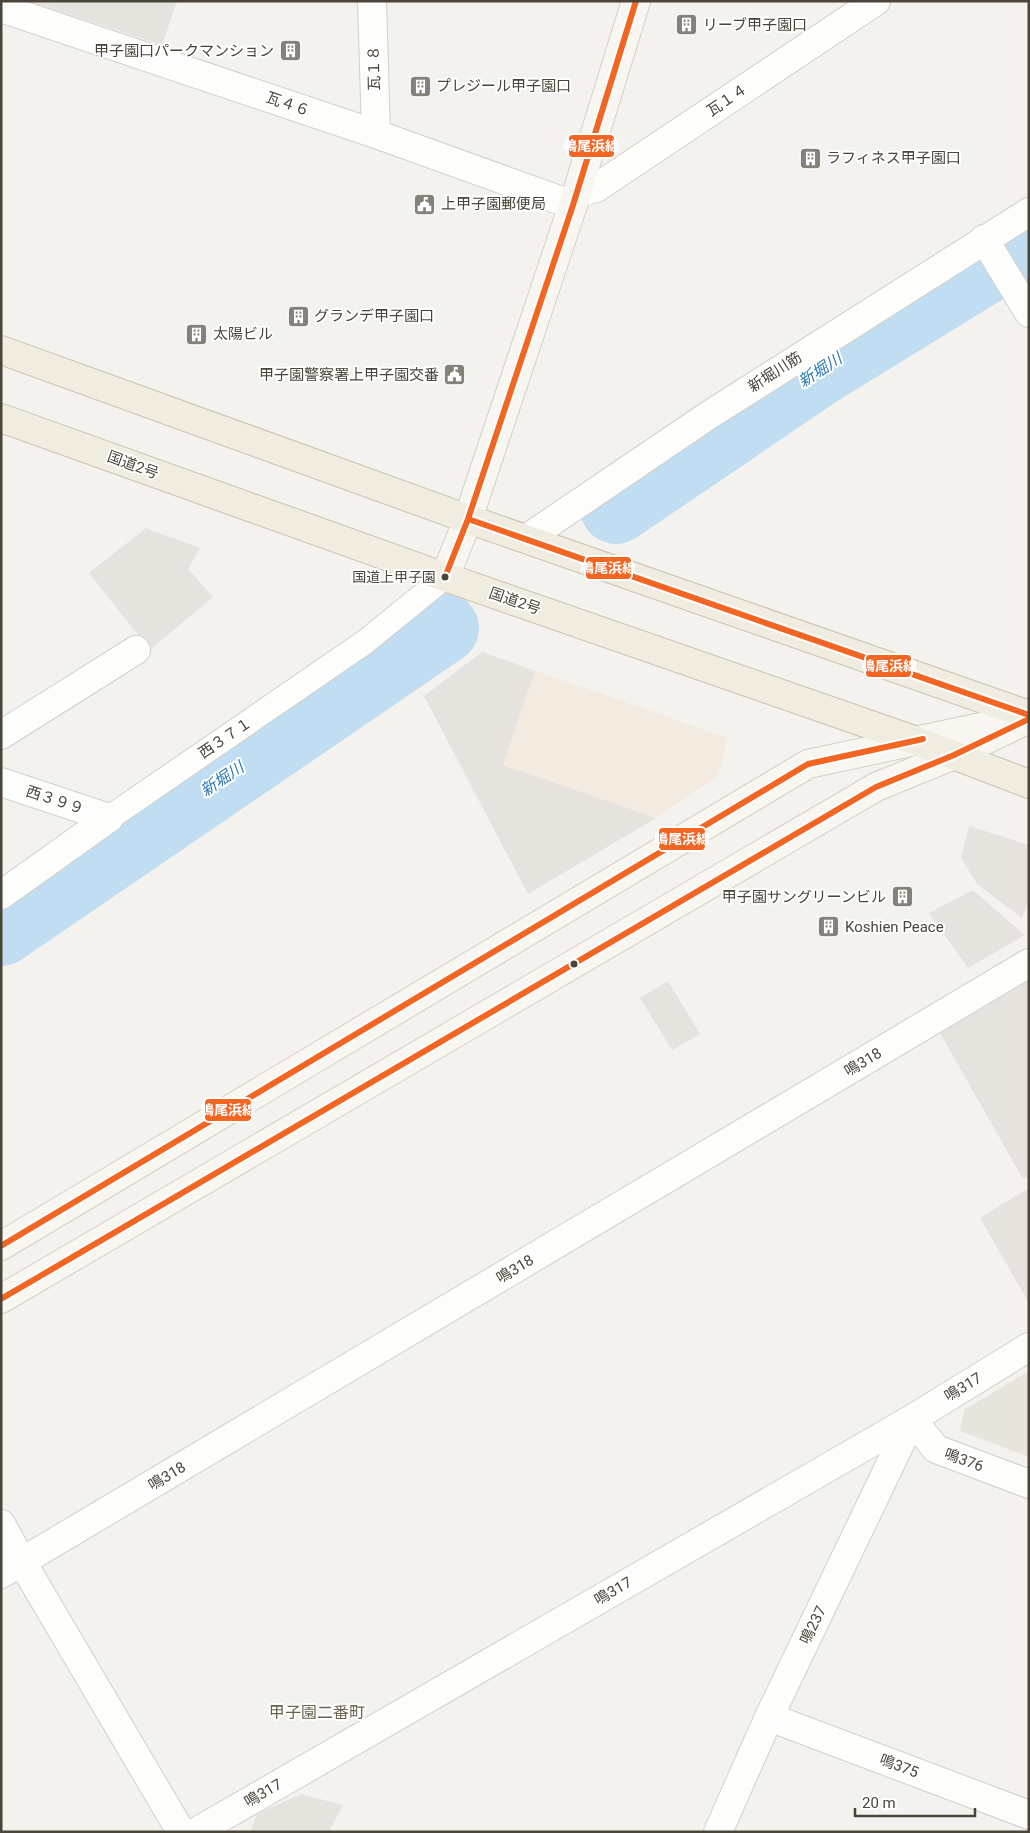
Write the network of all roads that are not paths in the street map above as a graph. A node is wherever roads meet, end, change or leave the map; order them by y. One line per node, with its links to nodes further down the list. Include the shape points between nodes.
1 (372, 1): 5 (street, 瓦１８)
2 (636, 1): 6 (main road)
3 (876, 1): 6 (street, 瓦１４)
4 (1, 8): 5 (street, 瓦４６)
5 (376, 134): 6 (street, 瓦４６)
6 (574, 200): 12 (main road)
7 (1029, 212): 8 (street, 新堀川筋)
8 (992, 253): 9 (street); 13 (street, 新堀川筋, via 695,424)
9 (1029, 314)
10 (1, 350): 12 (highway)
11 (1, 418): 14 (highway, 国道2号)
12 (468, 519): 13 (highway); 14 (main road)
13 (526, 539): 16 (highway)
14 (445, 577): 18 (highway, 国道2号); 22 (street, 西３７１, via 365,642)
15 (136, 650): 17 (street)
16 (1029, 717): 18 (main road); 19 (main road)
17 (1, 735)
18 (914, 740): 19 (highway, 国道2号); 25 (main road, via 808,764)
19 (954, 755): 21 (highway, 国道2号); 26 (main road, via 876,787)
20 (1, 782): 22 (street, 西３９９)
21 (1029, 784)
22 (109, 818): 23 (street, 西３７１)
23 (1, 896)
24 (1029, 963): 31 (street, 鳴318)
25 (1, 1246)
26 (1, 1299)
27 (1029, 1348): 28 (street, 鳴317)
28 (912, 1419): 29 (street, 鳴376, via 936,1449); 32 (street, 鳴237); 35 (street, 鳴317)
29 (1029, 1484)
30 (1, 1524): 31 (street)
31 (12, 1568): 34 (street)
32 (769, 1717): 33 (street, 鳴375); 36 (street, 鳴237)
33 (1029, 1815)
34 (181, 1832)
35 (196, 1832)
36 (718, 1832)

